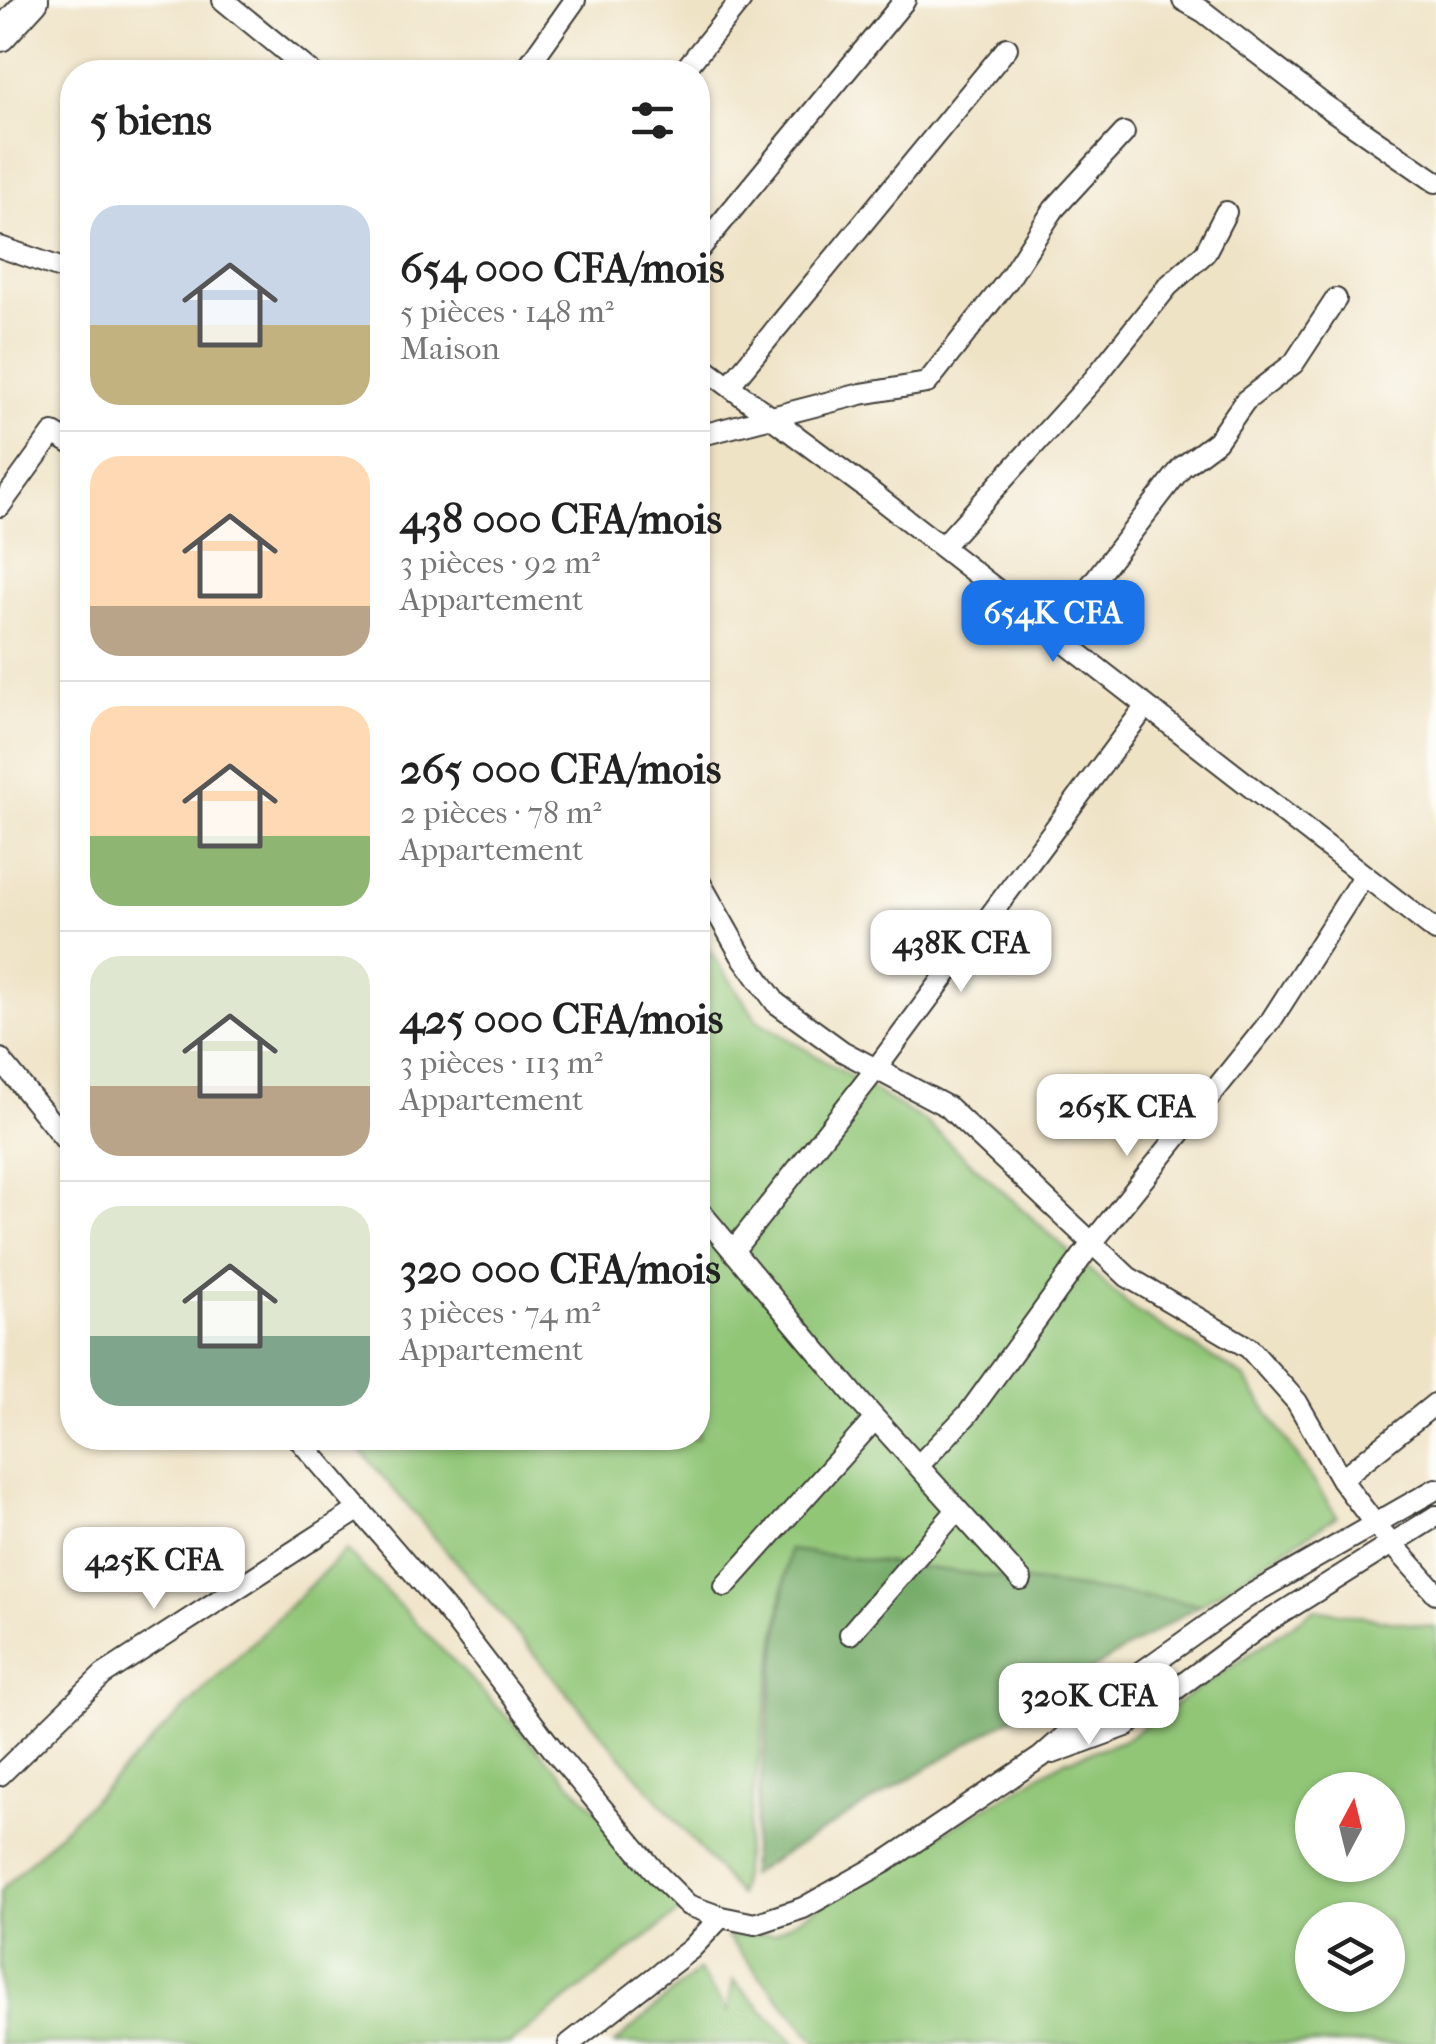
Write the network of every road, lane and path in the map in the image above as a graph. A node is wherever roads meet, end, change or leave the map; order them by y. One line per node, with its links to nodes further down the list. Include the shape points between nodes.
1 (33, 0): 8 (highway)
2 (223, 0): 10 (street)
3 (575, 0): 11 (street)
4 (740, 0): 12 (street)
5 (906, 0): 16 (street)
6 (1183, 0): 7 (street)
7 (1210, 6): 14 (street, via 1323,104)
8 (0, 36)
9 (1007, 48): 21 (street)
10 (296, 60)
11 (532, 60)
12 (692, 60)
13 (1124, 134): 22 (street, via 1054,209 1008,280 926,383)
14 (1436, 182)
15 (1226, 212): 26 (street, via 1205,254 1168,286)
16 (710, 237)
17 (0, 246): 18 (street)
18 (60, 268)
19 (1336, 299): 27 (street, via 1294,362 1244,402 1217,441 1182,466)
20 (710, 372): 21 (street)
21 (729, 386): 22 (street)
22 (772, 418): 23 (street); 26 (street)
23 (710, 433)
24 (60, 437): 25 (street, via 53,433)
25 (0, 506)
26 (942, 547): 27 (street)
27 (1054, 634): 28 (street)
28 (1146, 706): 29 (street); 33 (street)
29 (1364, 874): 31 (street); 36 (street, via 1272,1019)
30 (710, 900): 33 (street, via 776,1003)
31 (1436, 931)
32 (0, 1059): 34 (street)
33 (876, 1069): 36 (street, via 948,1107); 37 (street)
34 (60, 1133)
35 (710, 1223): 37 (street)
36 (1092, 1243): 41 (street, via 968,1414); 42 (street, via 1128,1277 1249,1348 1297,1402)
37 (733, 1251): 39 (street)
38 (1436, 1402): 42 (street)
39 (875, 1419): 41 (street); 50 (street)
40 (308, 1450): 44 (street)
41 (918, 1466): 45 (street)
42 (1341, 1479): 47 (street)
43 (1436, 1488): 47 (street)
44 (358, 1510): 54 (street, via 103,1675); 55 (street, via 657,1874 688,1906)
45 (958, 1510): 49 (street); 52 (street)
46 (1436, 1516): 48 (street)
47 (1374, 1524): 48 (street); 53 (street, via 1246,1597 1116,1690)
48 (1392, 1544): 51 (street); 53 (street, via 1264,1624 1126,1726)
49 (1021, 1580)
50 (725, 1586)
51 (1436, 1593)
52 (850, 1634)
53 (1041, 1757): 55 (street, via 886,1862 803,1908 755,1924)
54 (0, 1776)
55 (720, 1917): 56 (street, via 691,1949)
56 (568, 2044)

